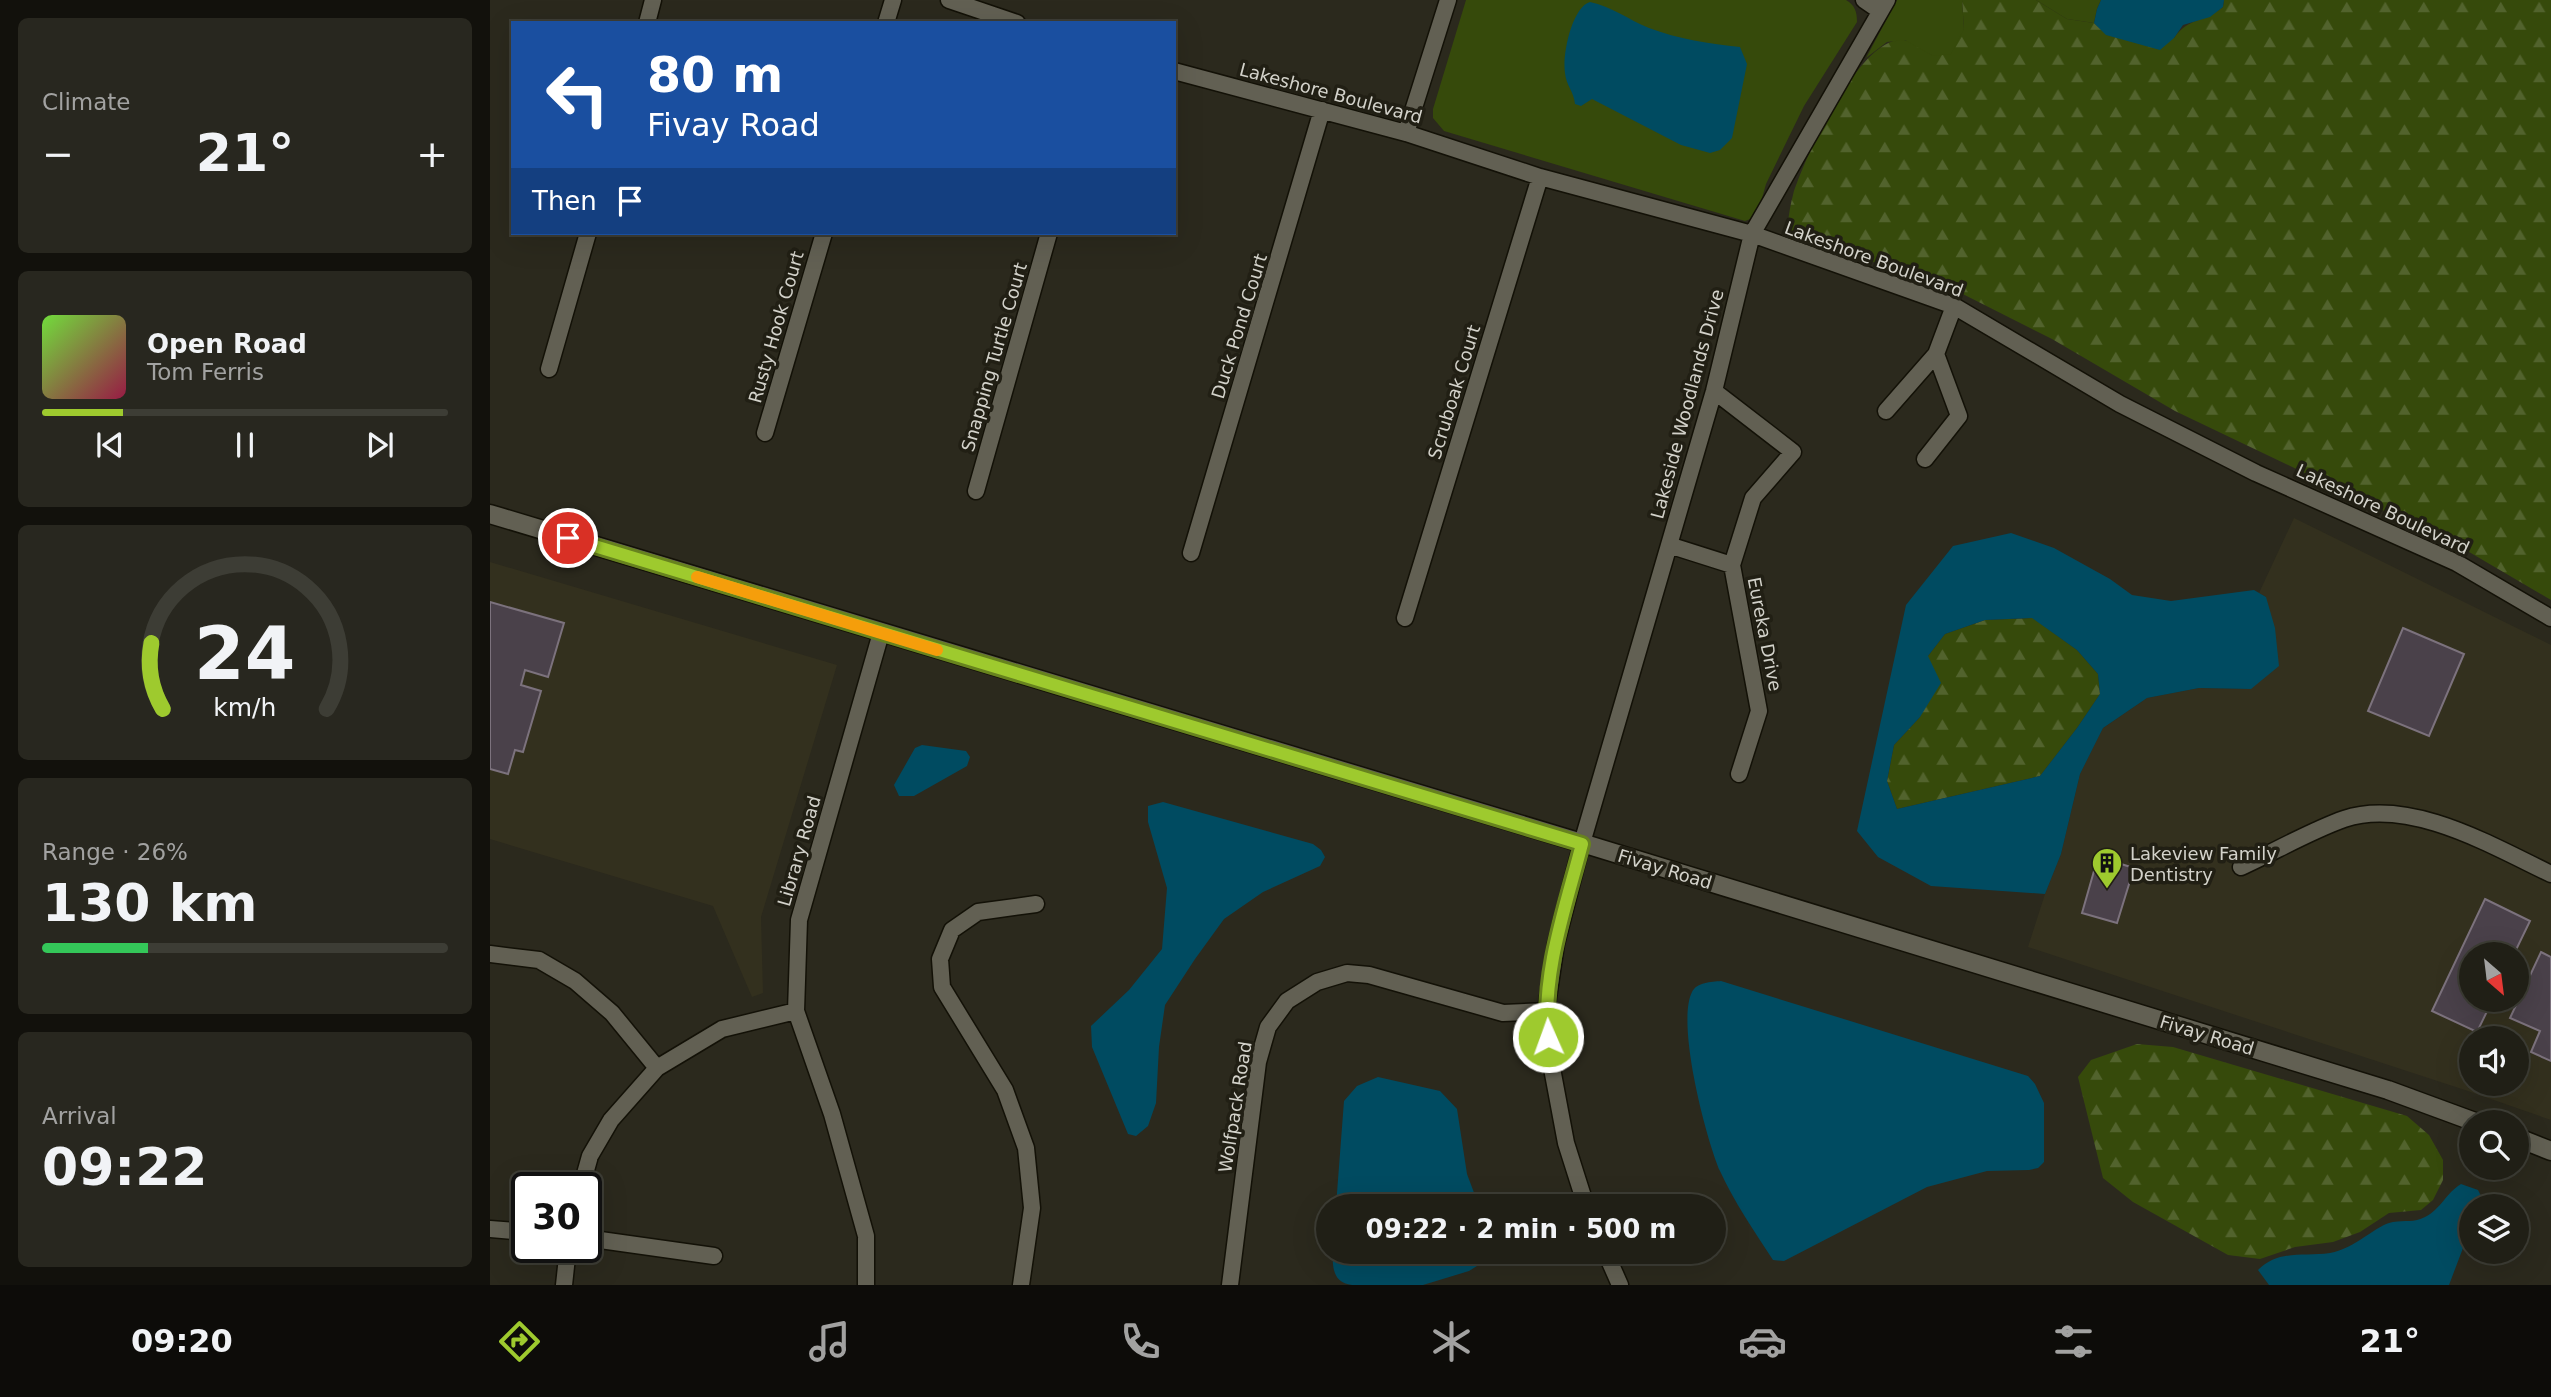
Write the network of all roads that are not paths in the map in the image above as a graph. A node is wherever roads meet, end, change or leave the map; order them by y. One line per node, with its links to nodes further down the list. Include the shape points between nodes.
1 (653, 0): 7 (street)
2 (893, 0): 8 (street)
3 (948, 0): 9 (street)
4 (1448, 0): 12 (street)
5 (1864, 0): 6 (street)
6 (1884, 5): 14 (street, Lakeside Woodlands Drive)
7 (648, 21)
8 (887, 21)
9 (1011, 21)
10 (1176, 72): 11 (street, Lakeshore Boulevard)
11 (1322, 110): 12 (street, Lakeshore Boulevard); 28 (street, Duck Pond Court)
12 (1406, 133): 13 (street, Lakeshore Boulevard)
13 (1540, 177): 14 (street, Lakeshore Boulevard); 30 (street, Scruboak Court)
14 (1752, 234): 18 (street, Lakeshore Boulevard); 21 (street, Lakeside Woodlands Drive)
15 (587, 235): 20 (street)
16 (823, 235): 23 (street, Rusty Hook Court)
17 (1048, 235): 25 (street, Snapping Turtle Court)
18 (1954, 306): 19 (street); 31 (street, Lakeshore Boulevard, via 2120,404 2256,473 2457,563)
19 (1936, 354): 22 (street); 24 (street, via 1959,416)
20 (549, 369)
21 (1714, 391): 27 (street, Lakeside Woodlands Drive); 29 (street, via 1793,452 1753,498)
22 (1886, 411)
23 (765, 433)
24 (1925, 460)
25 (976, 491)
26 (490, 514): 32 (street, Fivay Road)
27 (1669, 545): 29 (street, Eureka Drive); 34 (street, Lakeside Woodlands Drive)
28 (1191, 553)
29 (1732, 565): 33 (street, Eureka Drive, via 1759,711)
30 (1405, 618)
31 (2551, 618)
32 (881, 633): 34 (street, Fivay Road); 39 (street, Library Road, via 799,920)
33 (1739, 774)
34 (1582, 844): 40 (street, Lakeside Woodlands Drive, via 1556,944); 42 (street, Fivay Road, via 2388,1090)
35 (2241, 867): 36 (street, via 2345,819 2383,813 2442,824)
36 (2551, 874)
37 (1036, 904): 55 (street, via 978,912 952,930 940,959 942,987 1005,1090 1026,1148 1032,1208)
38 (490, 954): 41 (street, via 539,960 575,981 612,1013)
39 (796, 1011): 41 (street, via 722,1029); 54 (street, Library Road, via 832,1114 866,1236)
40 (1546, 1011): 46 (street, Lakeside Woodlands Drive, via 1566,1143); 56 (street, Wolfpack Road, via 1503,1013 1369,975 1347,973 1317,982 1287,1001 1268,1027 1258,1062)
41 (657, 1068): 45 (street, via 611,1119)
42 (2459, 1116)
43 (2529, 1142): 44 (street)
44 (2551, 1151)
45 (586, 1172)
46 (1582, 1194)
47 (490, 1229): 48 (street)
48 (511, 1231)
49 (602, 1240): 50 (street)
50 (714, 1256)
51 (566, 1263): 53 (street)
52 (1611, 1264): 57 (street)
53 (564, 1285)
54 (866, 1285)
55 (1021, 1285)
56 (1230, 1285)
57 (1620, 1285)

